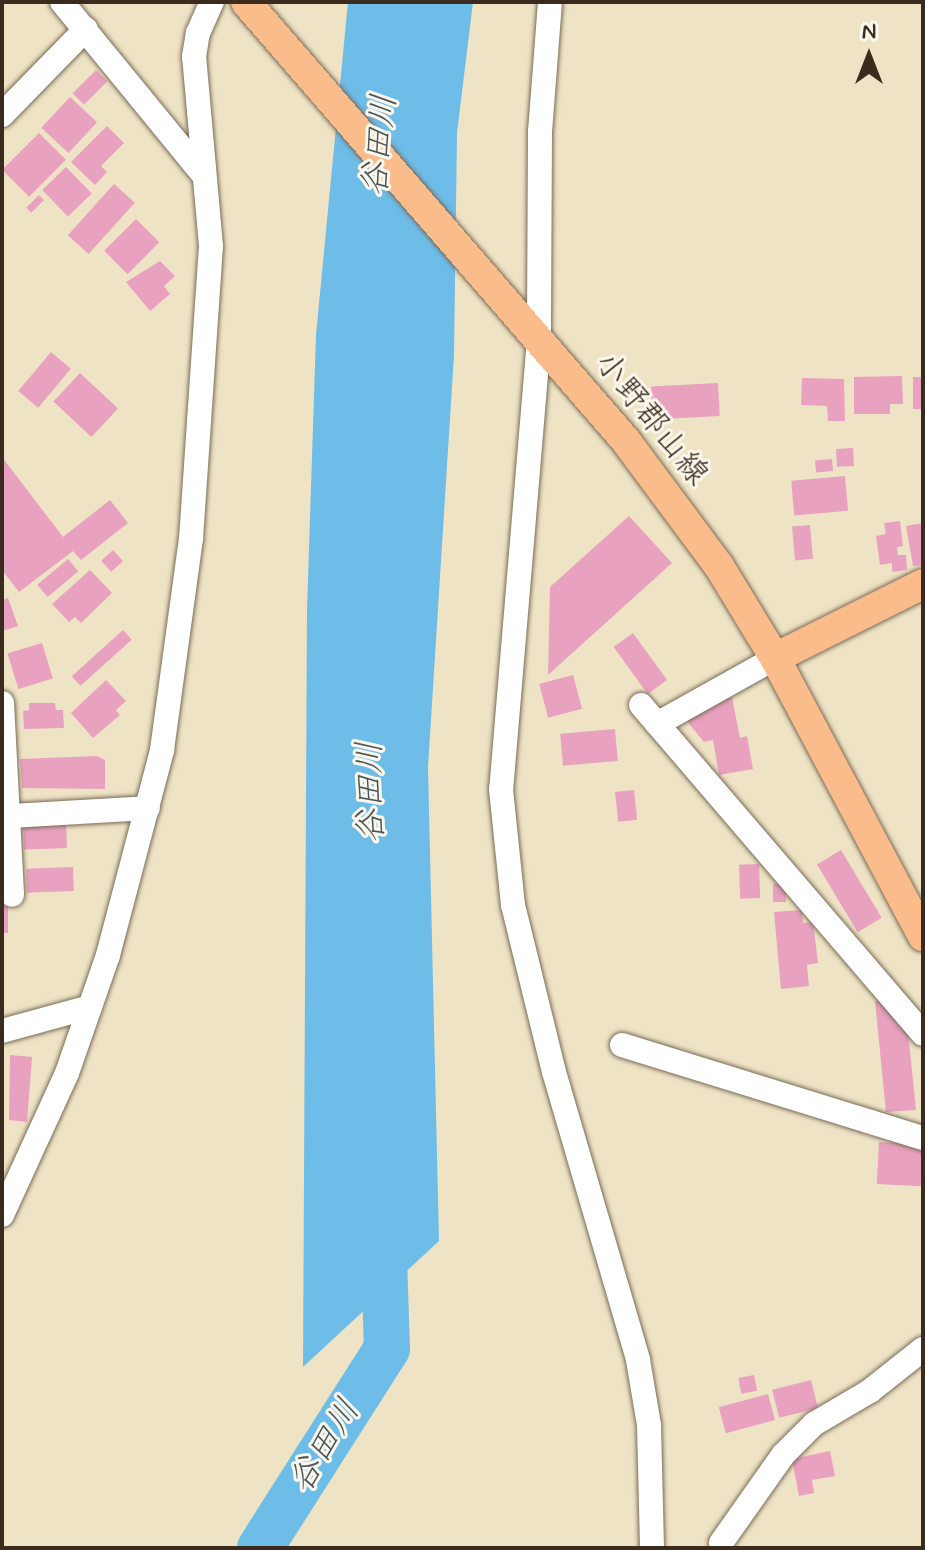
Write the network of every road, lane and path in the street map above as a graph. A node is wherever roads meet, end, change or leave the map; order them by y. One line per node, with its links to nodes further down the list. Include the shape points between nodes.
1 (62, 2): 5 (street)
2 (212, 2): 7 (street, via 194,57)
3 (550, 2): 8 (street, via 540,131)
4 (247, 3): 8 (main road, 小野郡山線)
5 (86, 29): 6 (street); 7 (street)
6 (2, 115)
7 (203, 174): 12 (street, via 211,246 191,539 181,631)
8 (539, 339): 10 (main road, 小野郡山線, via 626,441 710,553); 24 (street, via 501,789 513,905 554,1072 638,1360 649,1425)
9 (923, 584): 10 (main road)
10 (775, 658): 15 (main road, 小野郡山線); 18 (street, via 649,715)
11 (2, 703): 13 (street)
12 (148, 808): 13 (street); 16 (street, via 129,889)
13 (10, 816): 14 (street)
14 (12, 895)
15 (923, 936)
16 (90, 1007): 17 (street); 21 (street, via 67,1073)
17 (2, 1031)
18 (923, 1034)
19 (622, 1045): 20 (street)
20 (923, 1138)
21 (2, 1215)
22 (923, 1349): 23 (street, via 870,1391 814,1424 783,1455)
23 (721, 1543)
24 (652, 1548)

